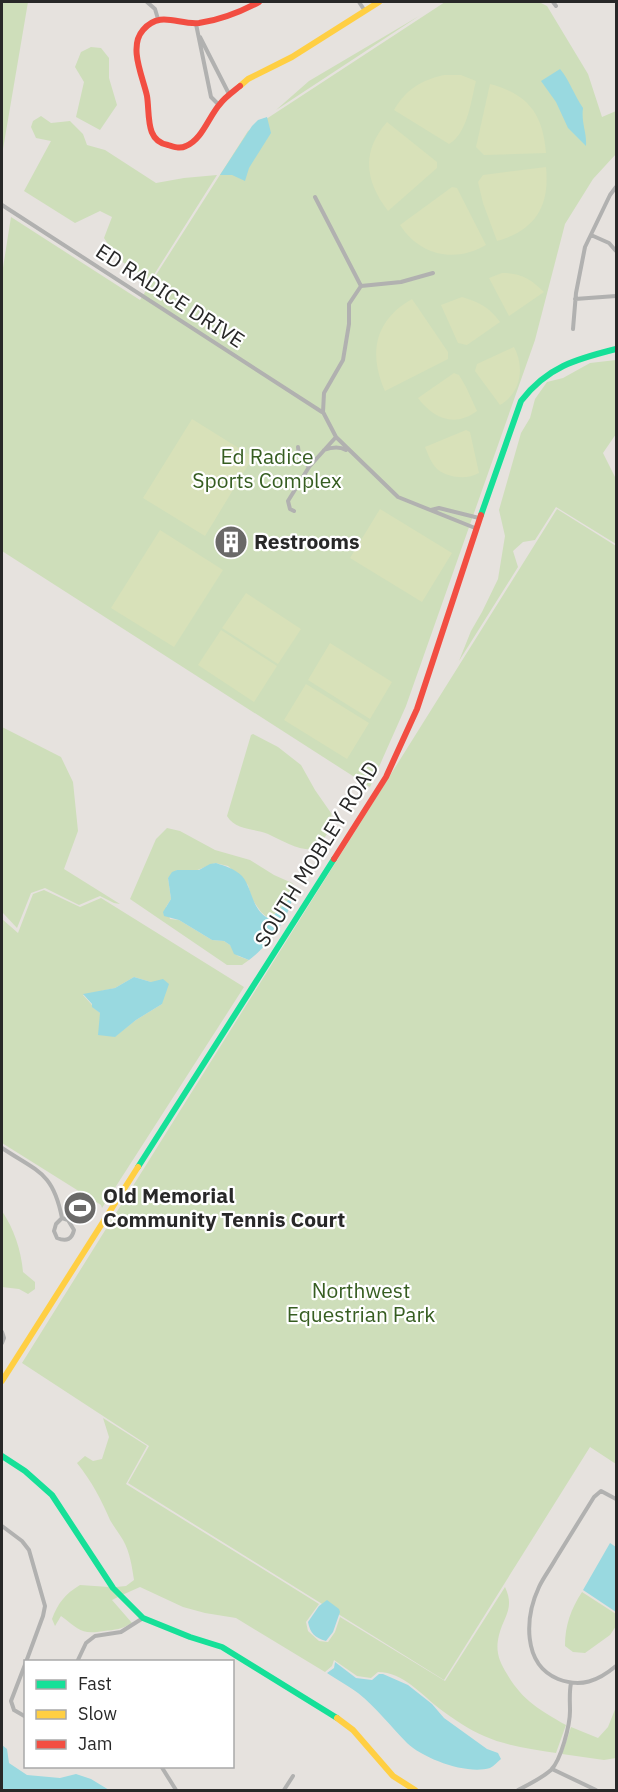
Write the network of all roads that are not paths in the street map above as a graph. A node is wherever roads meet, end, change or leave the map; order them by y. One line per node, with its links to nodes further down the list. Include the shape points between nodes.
1 (147, 2): 6 (street)
2 (259, 2): 7 (street, via 240,12)
3 (359, 2): 5 (street)
4 (378, 2): 5 (street)
5 (365, 11): 9 (street)
6 (158, 19): 7 (street); 10 (street, via 143,30 136,48 155,139 168,147 188,146)
7 (196, 23): 8 (street)
8 (200, 36): 9 (street); 10 (street, via 211,97)
9 (229, 94): 10 (street)
10 (219, 105)
11 (616, 187): 14 (street)
12 (315, 197): 17 (street)
13 (2, 205): 22 (street, ED RADICE DRIVE)
14 (591, 235): 15 (street); 19 (street)
15 (616, 251)
16 (433, 273): 17 (street, via 401,282)
17 (361, 286): 22 (street, via 349,303 343,360 324,393)
18 (616, 296): 19 (street)
19 (575, 299): 20 (street)
20 (573, 329)
21 (616, 349): 30 (street, SOUTH MOBLEY ROAD, via 575,359 542,376 529,389 516,412)
22 (323, 412): 23 (street, ED RADICE DRIVE)
23 (336, 437): 25 (street); 26 (street, ED RADICE DRIVE)
24 (298, 447): 27 (street)
25 (324, 450): 26 (street, via 342,447); 27 (street)
26 (352, 454): 28 (street, ED RADICE DRIVE, via 398,497)
27 (309, 467): 29 (street, via 288,501)
28 (430, 510): 30 (street, via 439,508); 31 (street, ED RADICE DRIVE)
29 (294, 511)
30 (480, 519): 31 (street, SOUTH MOBLEY ROAD)
31 (476, 529): 36 (street, SOUTH MOBLEY ROAD, via 417,709 386,777)
32 (2, 1148): 33 (street, via 44,1175 58,1197)
33 (62, 1218): 33 (street, via 54,1232 57,1238 69,1240 74,1230)
34 (2, 1332): 35 (street)
35 (2, 1343)
36 (2, 1381)
37 (2, 1456): 40 (street, via 52,1495 113,1588)
38 (616, 1499): 45 (street, via 601,1491 594,1497 539,1587 530,1613 531,1650 539,1667)
39 (2, 1526): 41 (street, via 29,1550 45,1606)
40 (143, 1618): 42 (street, via 121,1632 95,1636 86,1643); 52 (street, via 222,1647 331,1713 353,1730 393,1776)
41 (27, 1660)
42 (78, 1660)
43 (616, 1666): 45 (street, via 602,1677)
44 (24, 1667): 46 (street, via 11,1701 14,1710)
45 (571, 1683): 48 (street, via 565,1741)
46 (24, 1716)
47 (162, 1768): 50 (street)
48 (552, 1769): 53 (street); 54 (street)
49 (293, 1776): 51 (street)
50 (176, 1791)
51 (284, 1791)
52 (415, 1791)
53 (518, 1791)
54 (596, 1791)

